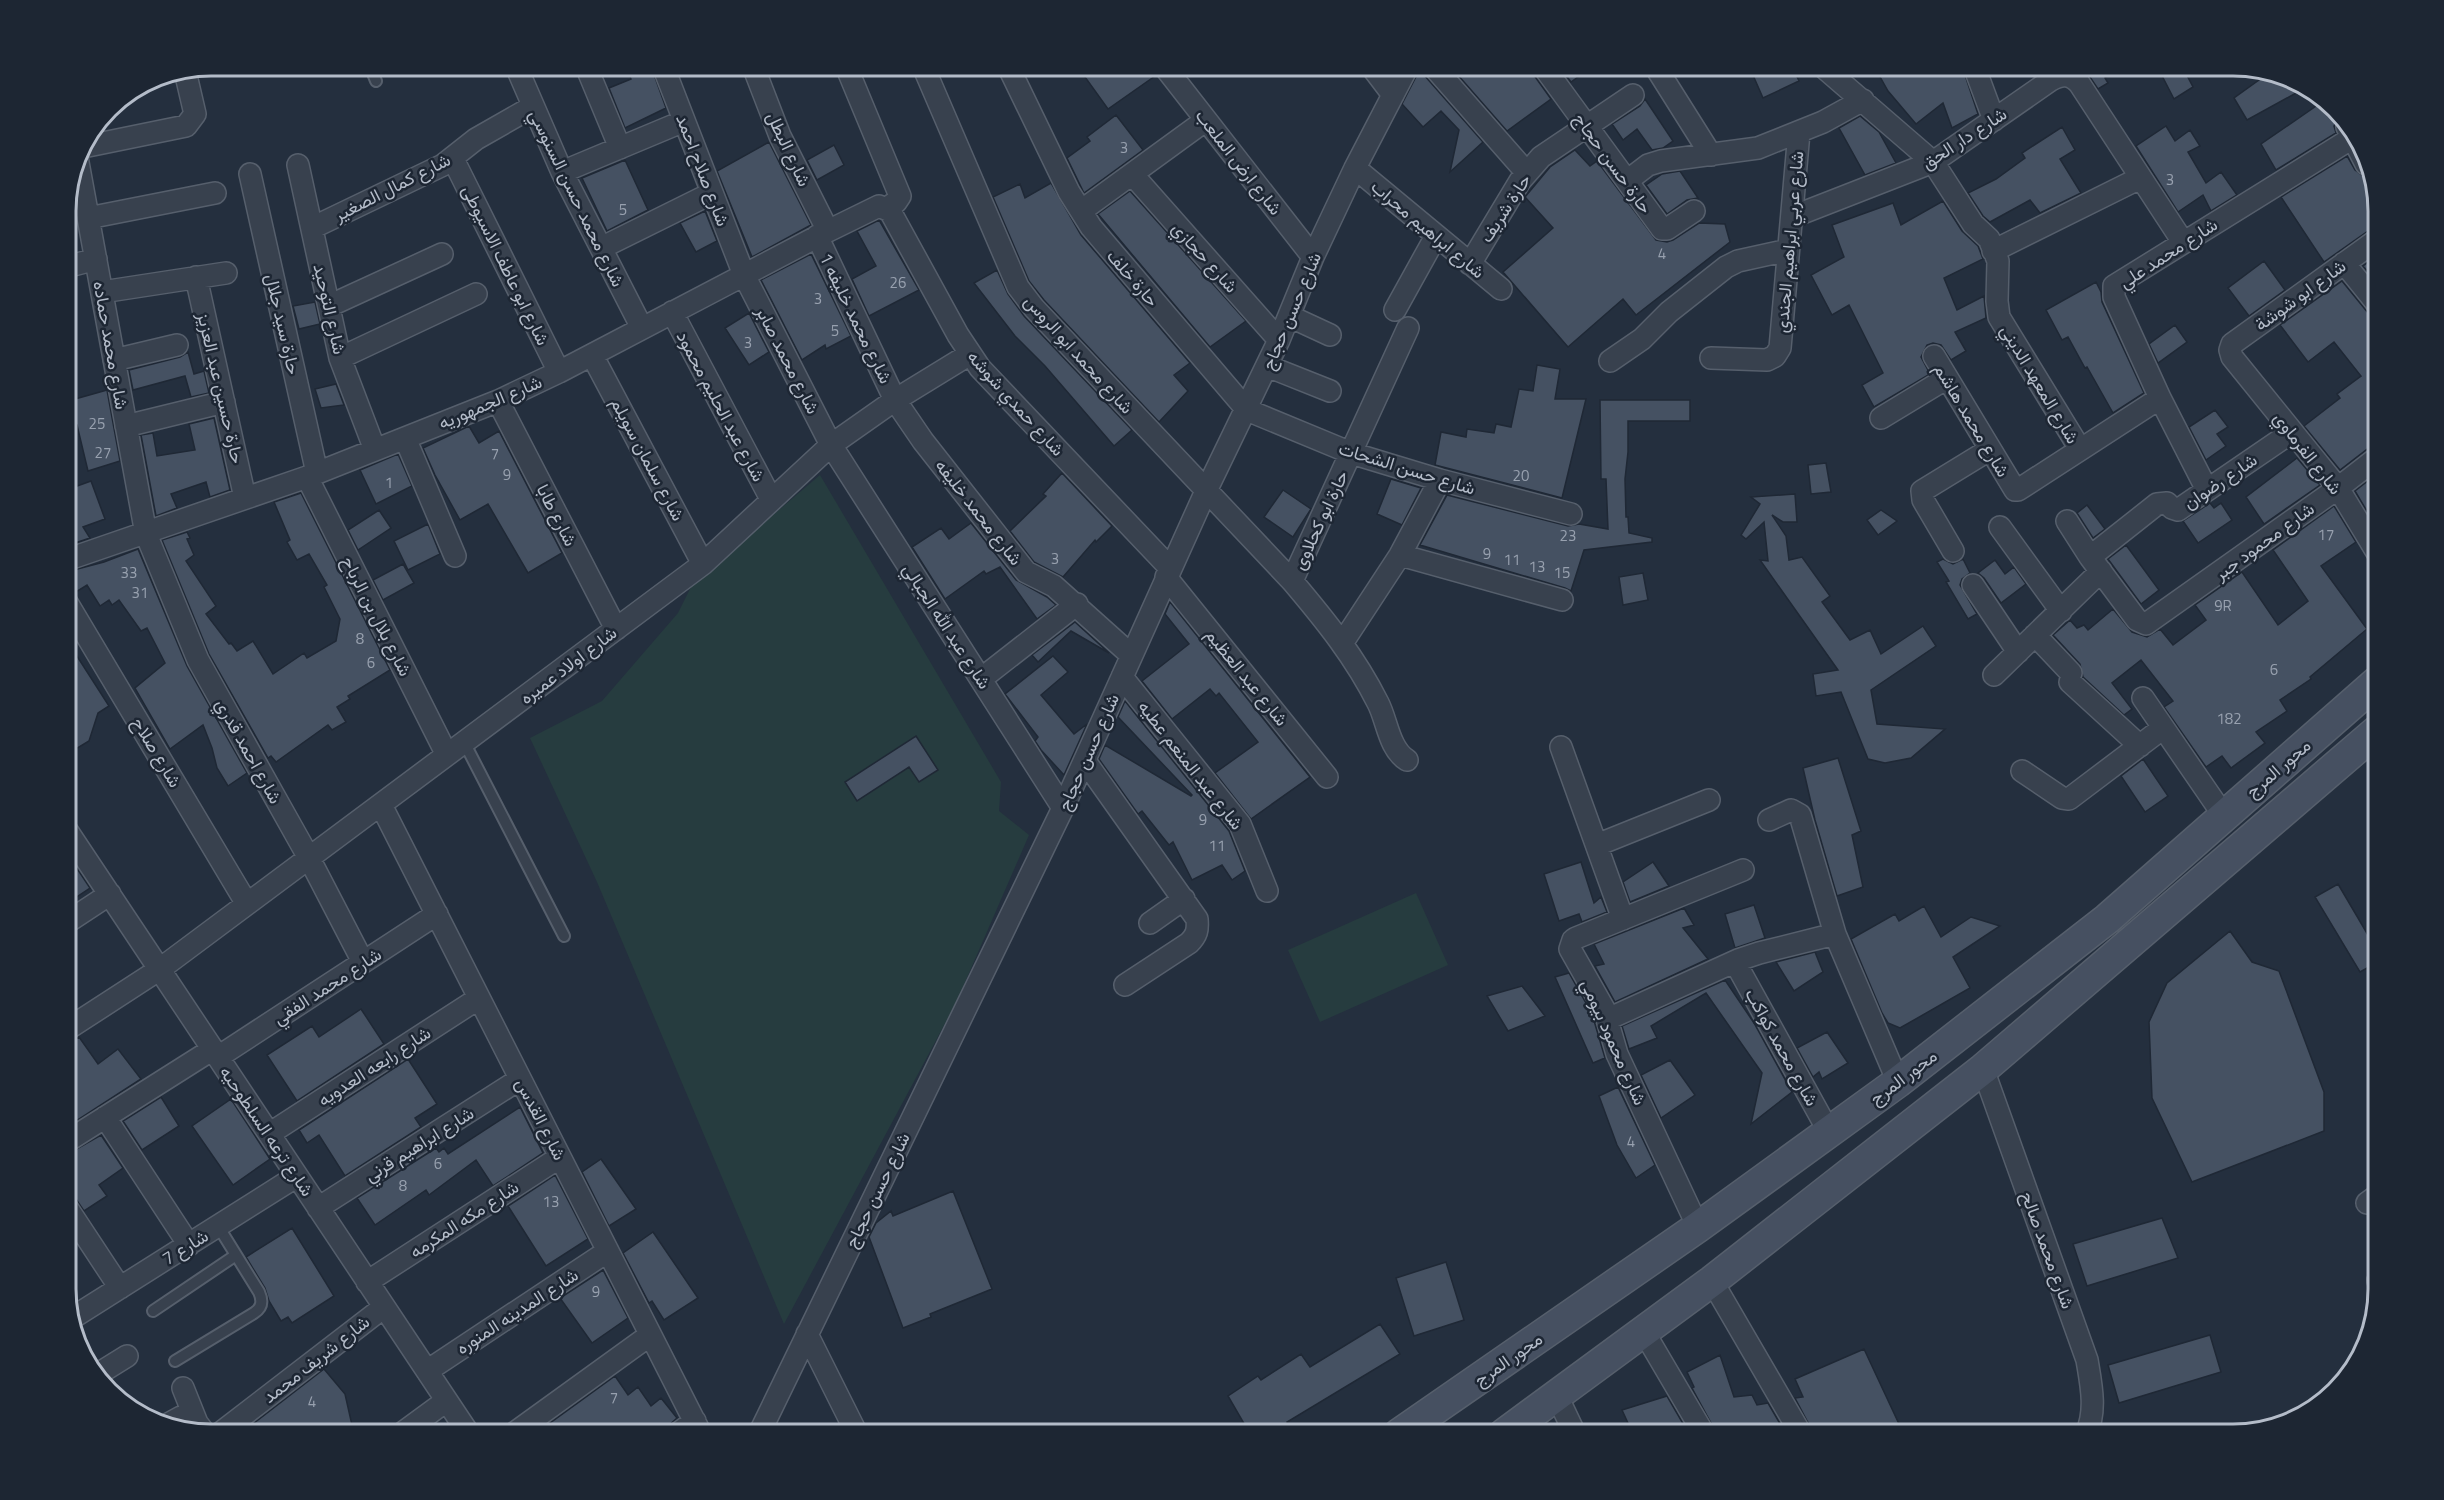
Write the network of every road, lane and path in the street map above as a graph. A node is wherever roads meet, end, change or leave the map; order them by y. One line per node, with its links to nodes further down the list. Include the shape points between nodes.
1 (374, 76): 20 (lane)
2 (520, 76): 24 (street, شارع محمد حسن السنوسي)
3 (590, 76): 31 (street)
4 (667, 76): 27 (street, شارع صلاح احمد)
5 (757, 76): 53 (street, شارع البطل)
6 (850, 76): 49 (street, via 900,196)
7 (927, 76): 113 (street, شارع محمد ابو الروس, via 1018,287)
8 (1017, 76): 47 (street, حارة خلف, via 1040,132)
9 (1172, 76): 25 (street, شارع ارض الملعب)
10 (1379, 76): 21 (street)
11 (1403, 76): 21 (street, شارع حسن حجاج)
12 (1442, 76): 39 (street)
13 (1550, 76): 28 (street, حارة حسن حجاج)
14 (1661, 76): 33 (street)
15 (1834, 76): 23 (street, شارع المعهد الديني)
16 (1978, 76): 26 (street)
17 (2061, 76): 26 (street, شارع دار الحق)
18 (2071, 76): 43 (street, شارع دار الحق)
19 (187, 79): 30 (street, via 195,114 186,126)
20 (376, 81)
21 (1393, 95): 37 (street, شارع حسن حجاج)
22 (1633, 95): 28 (street, حارة شريف)
23 (1863, 100): 29 (street); 35 (street, شارع المعهد الديني)
24 (532, 107): 34 (street, شارع كمال الصغير, via 476,139); 38 (street, شارع محمد حسن السنوسي)
25 (1206, 120): 41 (street); 61 (street, شارع ارض الملعب)
26 (1994, 120): 35 (street, شارع دار الحق)
27 (684, 121): 31 (street); 46 (street, شارع صلاح احمد)
28 (1586, 125): 39 (street, حارة شريف, via 1541,157); 44 (street, حارة حسن حجاج)
29 (1799, 132): 33 (street, via 1758,148); 50 (street, شارع عربي ابراهيم الجندي)
30 (94, 145)
31 (620, 147): 38 (street)
32 (2352, 151): 55 (street, شارع محمد علي)
33 (1711, 155): 44 (street, via 1648,165)
34 (453, 159): 52 (street, شارع كمال الصغير); 91 (street, شارع ابو عاطف الاسيوطى)
35 (1934, 162): 50 (street, شارع دار الحق); 59 (street, شارع المعهد الديني, via 1973,224 1989,239)
36 (298, 165): 52 (street, شارع التوحيد)
37 (1355, 168): 54 (street, شارع ابراهيم محراب); 61 (street, شارع حسن حجاج)
38 (562, 172): 57 (street, شارع محمد حسن السنوسي)
39 (1527, 173): 65 (street, حارة شريف)
40 (250, 174): 109 (street, حارة سيد جلال)
41 (1132, 174): 47 (street); 80 (street, شارع حجازي)
42 (81, 178): 51 (street, شارع محمد حماده)
43 (2140, 178): 55 (street); 59 (street)
44 (1627, 181): 48 (street, حارة حسن حجاج, via 1662,229)
45 (215, 193): 51 (street)
46 (712, 193): 57 (street); 67 (street, شارع صلاح احمد)
47 (1081, 211): 98 (street, حارة خلف, via 1102,242)
48 (1694, 211)
49 (890, 212): 53 (street, شارع الجمهوريه, via 875,208); 82 (street, شارع حمدي شوشه)
50 (1792, 217): 58 (street, شارع عربي ابراهيم الجندي)
51 (88, 218): 62 (street, شارع محمد حماده)
52 (312, 228): 73 (street, شارع التوحيد)
53 (822, 233): 67 (street, شارع الجمهوريه); 95 (street, شارع محمد خليفه 1)
54 (1436, 236): 65 (street, شارع ابراهيم محراب); 74 (street)
55 (2183, 242): 94 (street, شارع محمد علي, via 2112,289)
56 (2367, 247): 63 (street, شارع ابو شوشة)
57 (601, 248): 77 (street, شارع محمد حسن السنوسي)
58 (1788, 250): 87 (street, شارع عربي ابراهيم الجندي, via 1778,352 1767,360); 89 (street, via 1726,267 1642,339)
59 (1993, 251): 104 (street, شارع المعهد الديني, via 1998,261 1999,317)
60 (442, 254): 73 (street)
61 (1313, 257): 76 (street, شارع حسن حجاج)
62 (96, 259): 64 (street); 70 (street, شارع محمد حماده)
63 (2344, 263): 71 (street); 85 (street, شارع ابو شوشة, via 2232,344)
64 (77, 264)
65 (1470, 264): 69 (street, شارع ابراهيم محراب)
66 (226, 273): 68 (street)
67 (744, 275): 75 (street, شارع الجمهوريه); 103 (street, شارع محمد صابر)
68 (196, 277): 70 (street); 97 (street, حارة حسين عبد العزيز)
69 (1501, 290)
70 (102, 292): 88 (street, شارع محمد حماده)
71 (2367, 292)
72 (476, 294): 86 (street)
73 (329, 306): 86 (street, شارع التوحيد)
74 (1395, 310)
75 (672, 312): 77 (street, شارع الجمهوريه); 115 (street, شارع عبد الحليم محمود)
76 (1289, 316): 79 (street); 80 (street, شارع حسن حجاج)
77 (642, 328): 83 (street, شارع الجمهوريه)
78 (1408, 328): 107 (street, حارة ابو كحلاوى)
79 (1330, 335)
80 (1279, 340): 90 (street, شارع حسن حجاج)
81 (177, 345): 88 (street)
82 (970, 354): 95 (street, شارع اولاد عميره); 127 (street, شارع حمدي شوشه)
83 (592, 355): 91 (street, شارع الجمهوريه); 125 (street, شارع سلمان سويلم)
84 (1934, 356): 92 (street, شارع محمد هاشم)
85 (2232, 357): 101 (street, شارع الفرماوي)
86 (340, 358): 105 (street, شارع التوحيد)
87 (1711, 358)
88 (114, 360): 100 (street, شارع محمد حماده)
89 (1610, 361)
90 (1267, 366): 93 (street); 98 (street, شارع حسن حجاج)
91 (559, 372): 96 (street, شارع الجمهوريه)
92 (1947, 378): 99 (street); 106 (street, شارع محمد هاشم)
93 (1330, 391)
94 (2160, 398): 104 (street, شارع محمد هاشم); 112 (street, شارع محمد علي)
95 (896, 400): 103 (street, شارع اولاد عميره); 131 (street, شارع محمد خليفه, via 1020,566)
96 (498, 401): 102 (street, شارع الجمهوريه); 134 (street, شارع طابا)
97 (224, 402): 100 (street); 114 (street, حارة حسين عبد العزيز)
98 (1247, 410): 107 (street, شارع حسن الشحات); 113 (street, شارع حسن حجاج)
99 (1881, 418)
100 (126, 426): 119 (street, شارع محمد حماده)
101 (2292, 432): 111 (street, شارع الفرماوي); 112 (street, شارع رضوان)
102 (405, 438): 105 (street, شارع الجمهوريه); 124 (street)
103 (831, 445): 115 (street, شارع اولاد عميره); 141 (street, شارع عبد الله الجبالي)
104 (2080, 449): 106 (street, شارع محمد هاشم, via 2017,490)
105 (375, 450): 109 (street, شارع الجمهوريه)
106 (1989, 450): 121 (street, via 1922,491 1923,500)
107 (1351, 453): 110 (street, شارع حسن الشحات); 128 (street, حارة ابو كحلاوى)
108 (2367, 465): 111 (street, شارع محمود جبر)
109 (312, 475): 114 (street, شارع الجمهوريه); 149 (street, شارع بلال بن الرباح)
110 (1440, 480): 116 (street, شارع حسن الشحات); 122 (street)
111 (2338, 488): 120 (street, شارع الفرماوي); 126 (street, شارع محمود جبر, via 2150,623 2137,620)
112 (2207, 490): 126 (street, شارع رضوان, via 2178,510 2167,503 2157,504)
113 (1206, 491): 127 (street, شارع حسن حجاج); 128 (street, شارع محمد ابو الروس)
114 (245, 498): 119 (street, شارع الجمهوريه)
115 (771, 499): 125 (street, شارع اولاد عميره)
116 (1571, 514)
117 (2067, 520): 126 (street)
118 (2001, 527): 132 (street)
119 (146, 534): 123 (street, شارع الجمهوريه); 161 (street, شارع احمد قدري, via 198,660)
120 (2367, 536)
121 (1953, 551)
122 (1400, 555): 130 (street); 136 (street)
123 (77, 556)
124 (455, 556)
125 (703, 564): 134 (street, شارع اولاد عميره)
126 (2096, 564): 132 (street)
127 (1168, 573): 138 (street, شارع حسن حجاج); 153 (street, شارع عبد العظيم)
128 (1292, 581): 136 (street, شارع محمد ابو الروس)
129 (1973, 585): 137 (street)
130 (1562, 600)
131 (1077, 604): 138 (street, شارع محمد خليفه); 141 (street)
132 (2061, 610): 135 (street)
133 (77, 619): 166 (street, شارع صلاح)
134 (616, 629): 146 (street, شارع اولاد عميره)
135 (2036, 635): 137 (street); 147 (street, via 2070,677)
136 (1343, 642): 150 (street, شارع محمد ابو الروس, via 1363,672 1396,750)
137 (2018, 652): 139 (street)
138 (1131, 655): 140 (street, شارع حسن حجاج)
139 (1994, 675)
140 (1122, 677): 151 (street, شارع حسن حجاج); 163 (street, شارع عبد المنعم عطيه, via 1240,824)
141 (981, 679): 156 (street, شارع عبد الله الجبالي)
142 (2367, 690): 157 (main road, محور المرج)
143 (2143, 698): 144 (street)
144 (2163, 728): 147 (street); 157 (street)
145 (2367, 739): 181 (main road, محور المرج)
146 (464, 742): 149 (street, شارع اولاد عميره); 172 (lane)
147 (2140, 746): 152 (street, via 2069,799)
148 (1562, 747): 160 (street)
149 (447, 755): 155 (street, شارع اولاد عميره)
150 (1407, 760)
151 (1085, 761): 156 (street, شارع حسن حجاج); 165 (street)
152 (2022, 771)
153 (1327, 777)
154 (1709, 800): 160 (street)
155 (381, 805): 161 (street, شارع اولاد عميره); 167 (street, شارع القدس)
156 (1063, 808): 206 (street, شارع حسن حجاج)
157 (2224, 816): 183 (main road, محور المرج, via 2107,919)
158 (1769, 820): 171 (street, via 1791,810 1800,815)
159 (77, 845): 164 (street, شارع ترعه السلطوحيه)
160 (1596, 845): 169 (street)
161 (309, 858): 166 (street, شارع اولاد عميره); 173 (street, شارع احمد قدري)
162 (1743, 870): 169 (street)
163 (1267, 891)
164 (110, 894): 168 (street); 175 (street, شارع ترعه السلطوحيه)
165 (1184, 899): 170 (street); 176 (street, via 1197,919 1195,937)
166 (247, 904): 175 (street, شارع اولاد عميره)
167 (437, 914): 173 (street, شارع محمد الفقي); 177 (street, شارع القدس)
168 (77, 916)
169 (1623, 920): 178 (street, شارع محمود بيومي, via 1576,938 1570,948)
170 (1150, 923)
171 (1835, 934): 174 (street); 183 (street)
172 (564, 936)
173 (363, 962): 180 (street, شارع محمد الفقي)
174 (1735, 962): 178 (street); 185 (street, شارع محمد كواكب)
175 (160, 969): 179 (street, شارع اولاد عميره); 180 (street, شارع ترعه السلطوحيه)
176 (1125, 985)
177 (479, 998): 182 (street, شارع القدس); 186 (street, شارع رابعه العدويه)
178 (1608, 1019): 195 (street, شارع محمود بيومي, via 1617,1054)
179 (77, 1023)
180 (215, 1053): 184 (street, شارع محمد الفقي); 186 (street, شارع ترعه السلطوحيه)
181 (1983, 1069): 192 (main road, محور المرج); 230 (street, شارع محمد صالح, via 2087,1360 2093,1391)
182 (520, 1079): 188 (street, شارع القدس); 191 (street, شارع ابراهيم قرني)
183 (1898, 1082): 185 (main road, محور المرج)
184 (105, 1117): 187 (street, شارع محمد الفقي); 196 (street)
185 (1829, 1132): 190 (main road, محور المرج)
186 (269, 1134): 189 (street, شارع ترعه السلطوحيه)
187 (77, 1135)
188 (560, 1157): 197 (street, شارع القدس); 200 (street, شارع مكه المكرمه)
189 (297, 1176): 191 (street, شارع ترعه السلطوحيه); 194 (street, شارع 7)
190 (1762, 1181): 192 (main road); 195 (main road, محور المرج)
191 (318, 1208): 200 (street, شارع ترعه السلطوحيه)
192 (1791, 1219): 199 (main road, محور المرج)
193 (77, 1223): 201 (street)
194 (218, 1226): 196 (street, شارع 7); 198 (lane)
195 (1698, 1227): 225 (main road, محور المرج)
196 (189, 1245): 201 (street, شارع 7)
197 (608, 1251): 207 (street, شارع القدس); 211 (street, شارع المدينه المنوره)
198 (236, 1255): 203 (lane); 209 (lane, via 261,1297 258,1310)
199 (1712, 1281): 205 (main road, محور المرج); 229 (street)
200 (367, 1282): 202 (street, شارع ترعه السلطوحيه)
201 (120, 1288): 204 (street, شارع 7)
202 (384, 1307): 211 (street, شارع ترعه السلطوحيه); 218 (street, شارع شريف محمد)
203 (153, 1311)
204 (79, 1314)
205 (1644, 1332): 213 (main road, محور المرج); 228 (street)
206 (807, 1334): 223 (street, شارع حسن حجاج); 224 (street)
207 (650, 1335): 221 (street); 222 (street, شارع القدس)
208 (127, 1356): 210 (street)
209 (175, 1360)
210 (104, 1370)
211 (427, 1371): 214 (street, شارع ترعه السلطوحيه)
212 (183, 1388): 217 (street)
213 (1557, 1396): 226 (main road, محور المرج); 227 (street)
214 (446, 1401): 219 (street); 220 (street, شارع ترعه السلطوحيه)
215 (176, 1419): 216 (street, via 181,1416)
216 (195, 1422)
217 (198, 1423)
218 (232, 1424)
219 (415, 1424)
220 (462, 1424)
221 (527, 1424)
222 (696, 1424)
223 (764, 1424)
224 (852, 1424)
225 (1413, 1424)
226 (1518, 1424)
227 (1570, 1424)
228 (1698, 1424)
229 (1795, 1424)
230 (2090, 1424)

